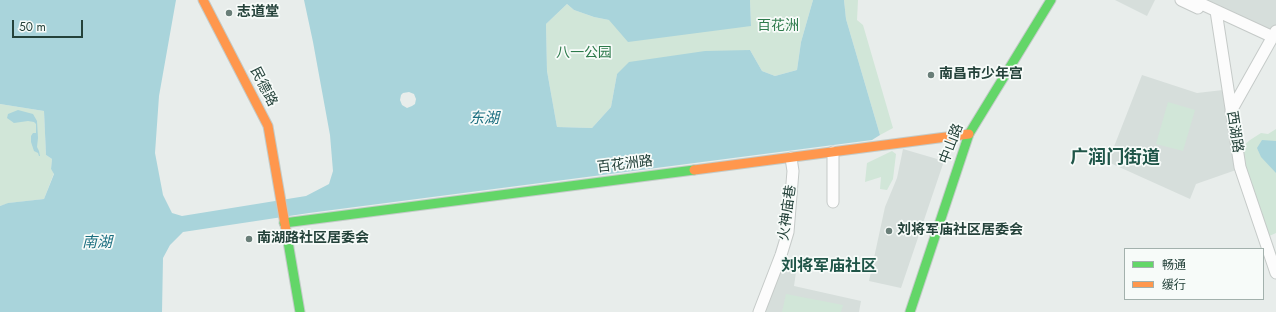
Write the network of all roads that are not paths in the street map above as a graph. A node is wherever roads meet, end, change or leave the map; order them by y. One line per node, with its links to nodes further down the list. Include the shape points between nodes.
1 (203, 0): 12 (street, 民德路, via 268,126)
2 (1051, 0): 8 (street, 中山路)
3 (1181, 0): 5 (street)
4 (1193, 0): 5 (street)
5 (1217, 15): 6 (street); 7 (street, 西湖路)
6 (1274, 34): 7 (street)
7 (1230, 111): 13 (street, 西湖路, via 1240,167)
8 (969, 134): 9 (street, 百花洲路); 16 (street, 中山路)
9 (834, 152): 10 (street, 百花洲路); 11 (street)
10 (791, 158): 12 (street, 百花洲路); 15 (street, 火神庙巷, via 793,171 788,232)
11 (833, 202)
12 (284, 223): 14 (street)
13 (1276, 273)
14 (300, 312)
15 (758, 312)
16 (910, 312)

